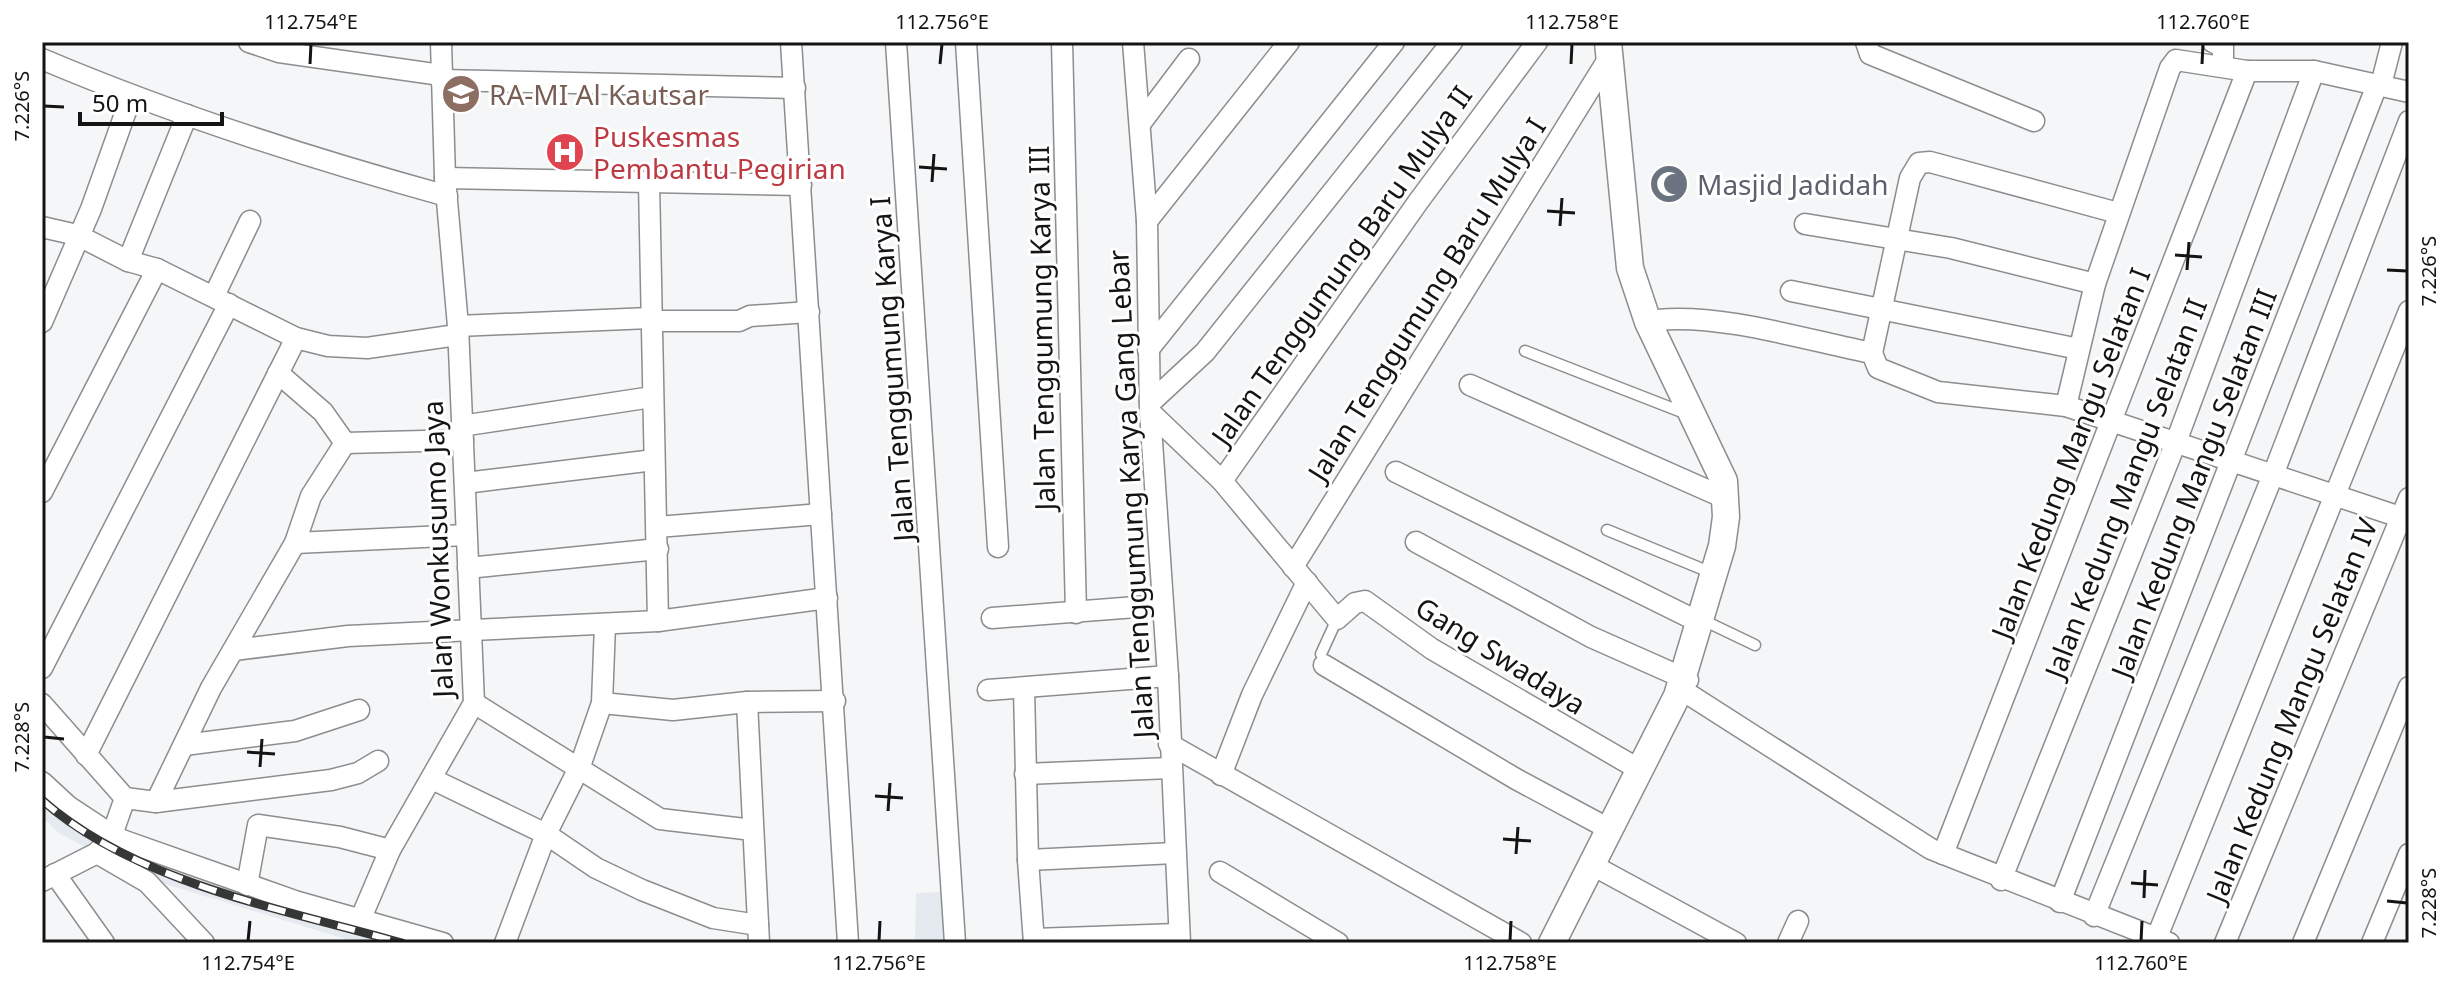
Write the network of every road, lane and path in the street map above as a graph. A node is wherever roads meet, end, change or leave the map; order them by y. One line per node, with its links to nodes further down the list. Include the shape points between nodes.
1 (249, 42): 21 (street, via 279,52)
2 (441, 42): 21 (street, Jalan Wonkusumo Jaya)
3 (791, 42): 23 (street)
4 (896, 42): 155 (street, Jalan Tenggumung Karya I)
5 (966, 42): 84 (street)
6 (1062, 42): 91 (street, Jalan Tenggumung Karya III)
7 (1133, 42): 29 (street, Jalan Tenggumung Karya Gang Lebar)
8 (1289, 42): 35 (street)
9 (1394, 42): 54 (street)
10 (1452, 42): 61 (street, via 1205,352)
11 (1537, 42): 71 (street, Jalan Tenggumung Baru Mulya II)
12 (1866, 42): 27 (street, via 1870,54)
13 (2213, 42): 18 (street, via 2223,47)
14 (2392, 42): 22 (street, Jalan Kedung Mangu Selatan III)
15 (1609, 48): 49 (street, via 1638,256); 62 (street, via 1630,268 1648,322); 87 (street, Jalan Tenggumung Baru Mulya I)
16 (42, 59): 25 (street)
17 (1189, 59): 29 (street)
18 (2223, 66): 19 (street); 33 (street, via 2181,58 2170,68)
19 (2247, 71): 20 (street); 63 (street, Jalan Kedung Mangu Selatan I)
20 (2314, 71): 22 (street); 65 (street, Jalan Kedung Mangu Selatan II)
21 (441, 77): 23 (street); 32 (street, Jalan Wonkusumo Jaya)
22 (2379, 85): 24 (street); 68 (street, Jalan Kedung Mangu Selatan III)
23 (795, 88): 31 (street)
24 (2409, 92)
25 (131, 97): 26 (street); 38 (street)
26 (187, 115): 32 (street, via 281,150); 40 (street)
27 (2034, 121)
28 (2409, 121): 70 (street)
29 (1140, 124): 35 (street, Jalan Tenggumung Karya Gang Lebar)
30 (649, 183): 31 (street); 32 (street); 48 (street)
31 (801, 185): 47 (street)
32 (446, 187): 51 (street, Jalan Wonkusumo Jaya)
33 (2118, 213): 39 (street, via 1925,162 1912,171); 42 (street)
34 (250, 221): 44 (street)
35 (1147, 221): 54 (street, Jalan Tenggumung Karya Gang Lebar)
36 (1805, 224): 39 (street)
37 (42, 227): 38 (street)
38 (77, 235): 40 (street); 50 (street)
39 (1896, 237): 42 (street); 45 (street)
40 (128, 261): 41 (street)
41 (157, 269): 44 (street); 73 (street)
42 (2095, 284): 53 (street)
43 (1791, 291): 45 (street)
44 (222, 300): 52 (street); 101 (street)
45 (1881, 307): 53 (street); 56 (street)
46 (2409, 311): 74 (street)
47 (809, 312): 48 (street, via 739,321); 77 (street)
48 (650, 318): 51 (street); 59 (street)
49 (1658, 320): 56 (street, via 1681,318); 95 (street, via 1723,459 1733,492 1732,540)
50 (42, 322)
51 (457, 331): 52 (street, via 367,348); 64 (street, Jalan Wonkusumo Jaya)
52 (296, 338): 57 (street)
53 (2079, 349): 60 (street)
54 (1148, 350): 61 (street, Jalan Tenggumung Karya Gang Lebar)
55 (1525, 351): 62 (lane)
56 (1872, 353): 60 (street, via 1878,368 1922,388)
57 (278, 373): 66 (street, via 323,412); 115 (street)
58 (1470, 385): 76 (street)
59 (652, 397): 64 (street); 67 (street)
60 (2066, 406): 63 (street)
61 (1150, 407): 71 (street, Jalan Tenggumung Baru Mulya II); 90 (street, Jalan Tenggumung Karya Gang Lebar)
62 (1695, 417): 76 (street)
63 (2113, 421): 65 (street); 133 (street, Jalan Kedung Mangu Selatan I)
64 (462, 433): 66 (street); 72 (street, Jalan Wonkusumo Jaya)
65 (2176, 442): 68 (street); 139 (street, Jalan Kedung Mangu Selatan II)
66 (345, 443): 83 (street, via 311,496)
67 (654, 460): 72 (street); 79 (street)
68 (2232, 462): 70 (street); 141 (street, Jalan Kedung Mangu Selatan III)
69 (1396, 472): 95 (street)
70 (2273, 475): 74 (street); 142 (street)
71 (1222, 481): 87 (street)
72 (465, 483): 81 (street, Jalan Wonkusumo Jaya)
73 (42, 492)
74 (2335, 495): 78 (street); 148 (street)
75 (2409, 498): 78 (street, Jalan Kedung Mangu Selatan IV)
76 (1727, 499): 88 (street)
77 (821, 514): 79 (street); 89 (street)
78 (2405, 519): 160 (street, Jalan Kedung Mangu Selatan IV)
79 (657, 527): 85 (street)
80 (1607, 530): 88 (lane)
81 (466, 535): 83 (street); 86 (street, Jalan Wonkusumo Jaya)
82 (1416, 542): 105 (street)
83 (295, 543): 99 (street)
84 (998, 547)
85 (658, 549): 86 (street); 94 (street)
86 (468, 568): 97 (street, Jalan Wonkusumo Jaya)
87 (1300, 574): 93 (street); 121 (street, Jalan Tenggumung Baru Mulya I)
88 (1713, 574): 95 (street)
89 (827, 598): 94 (street); 107 (street)
90 (1162, 605): 91 (street); 102 (street, Jalan Tenggumung Karya Gang Lebar)
91 (1076, 613): 92 (street)
92 (992, 618)
93 (1337, 619): 100 (lane); 119 (street, Gang Swadaya, via 1365,601 1432,649)
94 (658, 621): 96 (street)
95 (1704, 623): 98 (lane); 105 (street)
96 (605, 625): 97 (street); 110 (street)
97 (473, 633): 99 (street, via 348,636); 109 (street, Jalan Wonkusumo Jaya)
98 (1755, 645)
99 (234, 650): 114 (street)
100 (1322, 659): 127 (street, via 1418,723)
101 (42, 668)
102 (1168, 676): 104 (street); 113 (street, Jalan Tenggumung Karya Gang Lebar)
103 (2409, 687): 161 (street)
104 (1024, 689): 106 (street); 120 (street)
105 (1684, 689): 119 (street); 133 (street)
106 (988, 690)
107 (835, 701): 108 (street); 154 (street)
108 (747, 702): 110 (street, via 673,710); 126 (street)
109 (474, 703): 117 (street); 122 (street, Jalan Wonkusumo Jaya)
110 (602, 703): 117 (street)
111 (42, 704): 115 (street)
112 (359, 710): 114 (street, via 295,731)
113 (1169, 744): 118 (street, Jalan Tenggumung Karya Gang Lebar); 121 (street)
114 (184, 745): 125 (street)
115 (86, 755): 124 (street)
116 (378, 761): 125 (street, via 331,780)
117 (580, 766): 126 (street, via 660,819); 128 (street)
118 (1170, 768): 120 (street); 132 (street, Jalan Tenggumung Karya Gang Lebar)
119 (1640, 770): 127 (street)
120 (1025, 774): 135 (street)
121 (1221, 775): 157 (street)
122 (432, 779): 128 (street); 130 (street, Jalan Wonkusumo Jaya)
123 (42, 782): 129 (street)
124 (125, 798): 125 (street); 129 (street)
125 (156, 802)
126 (753, 830): 145 (street)
127 (1611, 830): 136 (street)
128 (546, 834): 145 (street, via 596,868 642,890); 153 (street)
129 (112, 835): 131 (street); 140 (street)
130 (390, 850): 140 (street, via 258,825); 143 (street, Jalan Wonkusumo Jaya)
131 (97, 853): 138 (street); 151 (street, via 147,882)
132 (1175, 853): 135 (street); 146 (street, Jalan Tenggumung Karya Gang Lebar)
133 (1943, 854): 139 (street)
134 (2409, 854): 162 (street)
135 (1028, 860): 149 (street)
136 (1599, 870): 147 (street); 158 (street)
137 (1220, 872): 156 (street)
138 (48, 878): 150 (street)
139 (2001, 880): 141 (street)
140 (247, 885): 143 (street)
141 (2060, 902): 142 (street)
142 (2094, 916): 148 (street)
143 (361, 918): 152 (street)
144 (1798, 921): 159 (street)
145 (758, 934)
146 (1181, 940): 149 (street)
147 (1559, 940)
148 (2163, 940)
149 (1034, 941)
150 (104, 943)
151 (204, 943)
152 (443, 943)
153 (505, 943)
154 (848, 943)
155 (955, 943)
156 (1338, 943)
157 (1521, 943)
158 (1736, 943)
159 (1788, 943)
160 (2225, 943)
161 (2303, 943)
162 (2372, 943)

